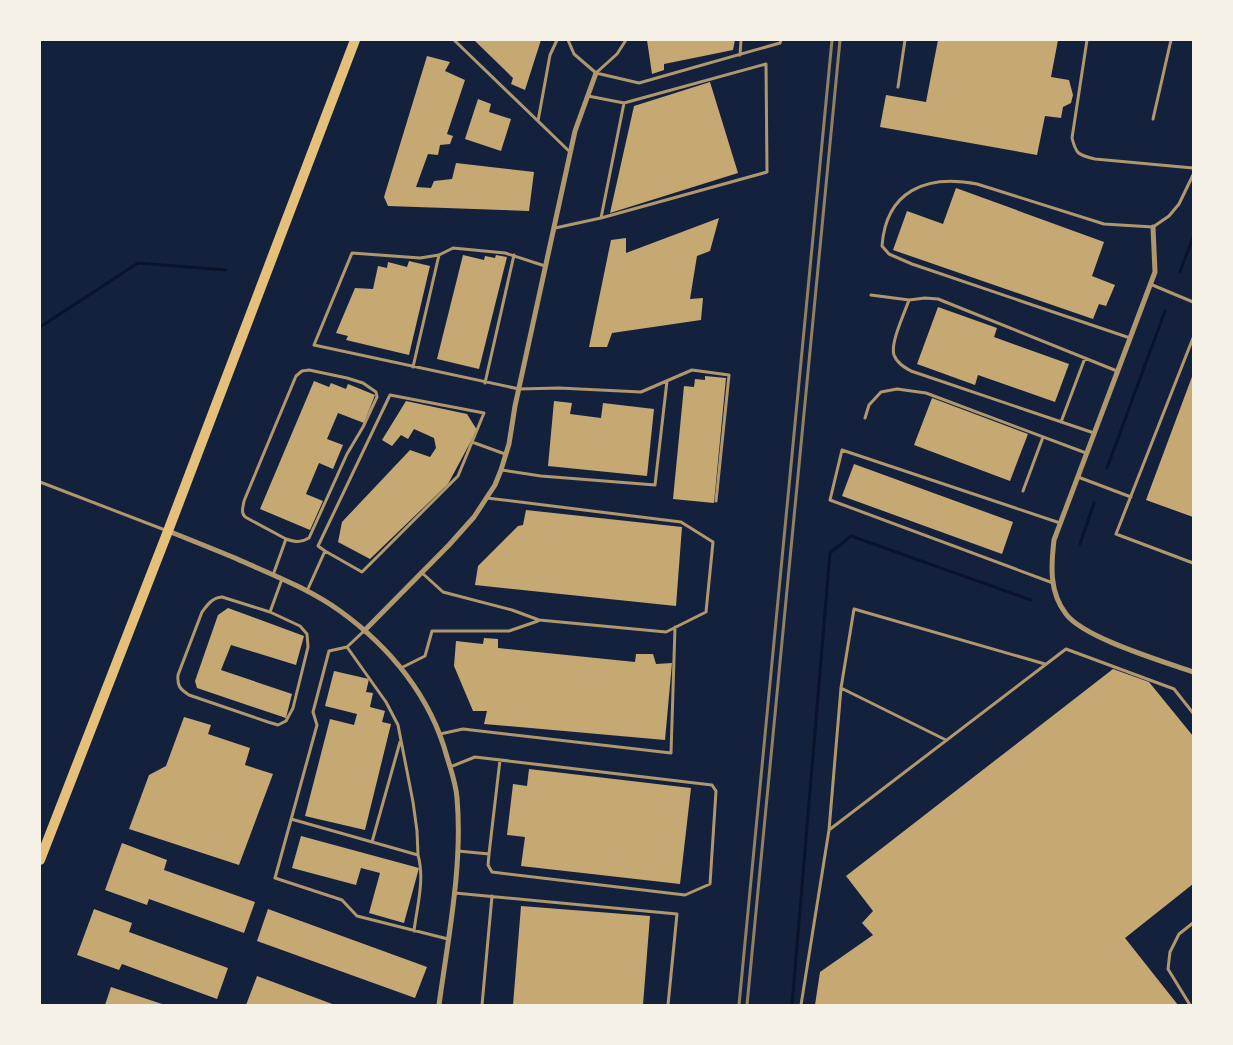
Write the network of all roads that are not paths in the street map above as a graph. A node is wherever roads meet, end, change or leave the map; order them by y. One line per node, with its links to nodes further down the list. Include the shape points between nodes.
1 (355, 40): 54 (main road)
2 (454, 40): 17 (lane)
3 (557, 40): 17 (lane, via 550,55)
4 (568, 40): 12 (lane, via 574,54)
5 (626, 40): 12 (lane, via 617,54)
6 (741, 40): 11 (lane)
7 (781, 40): 11 (lane, via 780,44)
8 (905, 40): 13 (lane)
9 (1087, 40): 19 (lane, via 1072,138 1075,150 1080,156 1095,160)
10 (1171, 40): 16 (lane)
11 (740, 55): 12 (lane, via 639,83)
12 (596, 73): 14 (street)
13 (898, 87)
14 (588, 96): 15 (lane); 18 (street)
15 (624, 103): 21 (lane); 21 (lane, via 766,64 767,172)
16 (1153, 119)
17 (538, 121): 18 (lane)
18 (571, 153): 23 (street)
19 (1193, 168)
20 (1193, 175): 22 (lane, via 1179,204 1169,216)
21 (601, 218): 23 (lane)
22 (1152, 227): 27 (street, via 1155,272); 31 (lane, via 1104,224 960,181 924,184 908,193 890,212 883,231 882,246 889,254 912,264)
23 (554, 228): 26 (street)
24 (439, 255): 25 (lane, via 453,248); 34 (lane); 34 (lane, via 420,258 352,253 314,345)
25 (514, 255): 26 (lane); 37 (lane)
26 (546, 266): 38 (street)
27 (1150, 284): 30 (lane); 31 (street)
28 (871, 295): 29 (lane)
29 (909, 300): 33 (lane, via 938,299); 40 (lane, via 894,344 893,353 899,364 911,372)
30 (1193, 302)
31 (1130, 338): 35 (street)
32 (1193, 338): 50 (lane)
33 (1085, 358): 35 (lane); 40 (lane)
34 (414, 367): 37 (lane)
35 (1117, 371): 41 (street)
36 (667, 381): 38 (lane, via 641,392 559,388); 46 (lane, via 655,484); 52 (lane, via 692,370 729,375)
37 (485, 382): 38 (lane)
38 (519, 390): 45 (street)
39 (865, 418): 42 (lane, via 869,405 882,392 897,389 926,393)
40 (1061, 422): 41 (lane)
41 (1094, 434): 44 (street)
42 (1043, 437): 44 (lane); 49 (lane)
43 (472, 442): 45 (lane); 56 (lane, via 458,476 362,572); 56 (lane, via 484,413 390,395 318,546)
44 (1087, 453): 47 (street)
45 (506, 455): 46 (street)
46 (501, 470): 51 (street)
47 (1078, 477): 50 (lane); 53 (street)
48 (40, 482): 54 (lane)
49 (1023, 491)
50 (1131, 497): 57 (lane, via 1116,534)
51 (486, 498): 58 (street, via 474,517); 65 (lane, via 681,522 713,542 706,612)
52 (716, 501)
53 (1061, 523): 61 (street, via 1054,540 1051,562); 61 (lane, via 842,450 830,500)
54 (168, 531): 59 (street); 84 (main road)
55 (286, 539): 55 (lane, via 247,518 242,511 296,376 309,370 363,384 376,392 377,397 309,538 303,542); 59 (lane)
56 (325, 550): 62 (lane)
57 (1193, 563)
58 (422, 572): 64 (lane, via 444,592); 66 (street)
59 (273, 575): 60 (street)
60 (282, 579): 62 (street); 63 (lane)
61 (1053, 583): 70 (street, via 1060,605 1078,625 1109,641)
62 (307, 592): 66 (street, via 339,610)
63 (270, 612): 63 (lane, via 222,597 208,603 178,675 179,688 189,695 268,722 278,725 286,721 293,708 308,647 307,634 300,626)
64 (539, 620): 65 (lane, via 666,632); 69 (lane, via 510,631 432,631 426,656)
65 (675, 628): 73 (lane, via 671,753 463,729)
66 (364, 631): 67 (lane); 69 (street, via 390,653)
67 (347, 647): 75 (lane, via 386,702 398,725); 78 (lane, via 329,650 313,712 316,726)
68 (1045, 665): 71 (lane, via 854,609); 72 (lane, via 1066,649 1174,689); 74 (lane)
69 (400, 668): 73 (street, via 420,693)
70 (1193, 672)
71 (840, 688): 74 (lane); 79 (lane)
72 (1193, 713)
73 (440, 734): 77 (street)
74 (946, 740): 79 (lane)
75 (401, 741): 80 (lane); 83 (lane, via 414,802)
76 (500, 760): 77 (lane, via 475,757); 82 (lane); 82 (lane, via 712,785 716,791 710,884 686,896 492,872 488,865)
77 (450, 767): 81 (street, via 457,796)
78 (291, 820): 80 (lane); 88 (lane, via 275,878 342,900 357,916)
79 (829, 830): 93 (lane)
80 (372, 842): 83 (lane)
81 (457, 851): 82 (lane); 85 (street)
82 (489, 854)
83 (418, 855): 88 (lane, via 421,883)
84 (40, 860)
85 (454, 893): 86 (lane); 89 (street)
86 (492, 896): 91 (lane); 92 (lane, via 677,914)
87 (1193, 923): 94 (lane, via 1179,934 1174,943 1168,969)
88 (414, 931): 89 (lane)
89 (448, 940): 90 (street)
90 (439, 1005)
91 (482, 1005)
92 (668, 1005)
93 (801, 1005)
94 (1190, 1005)

